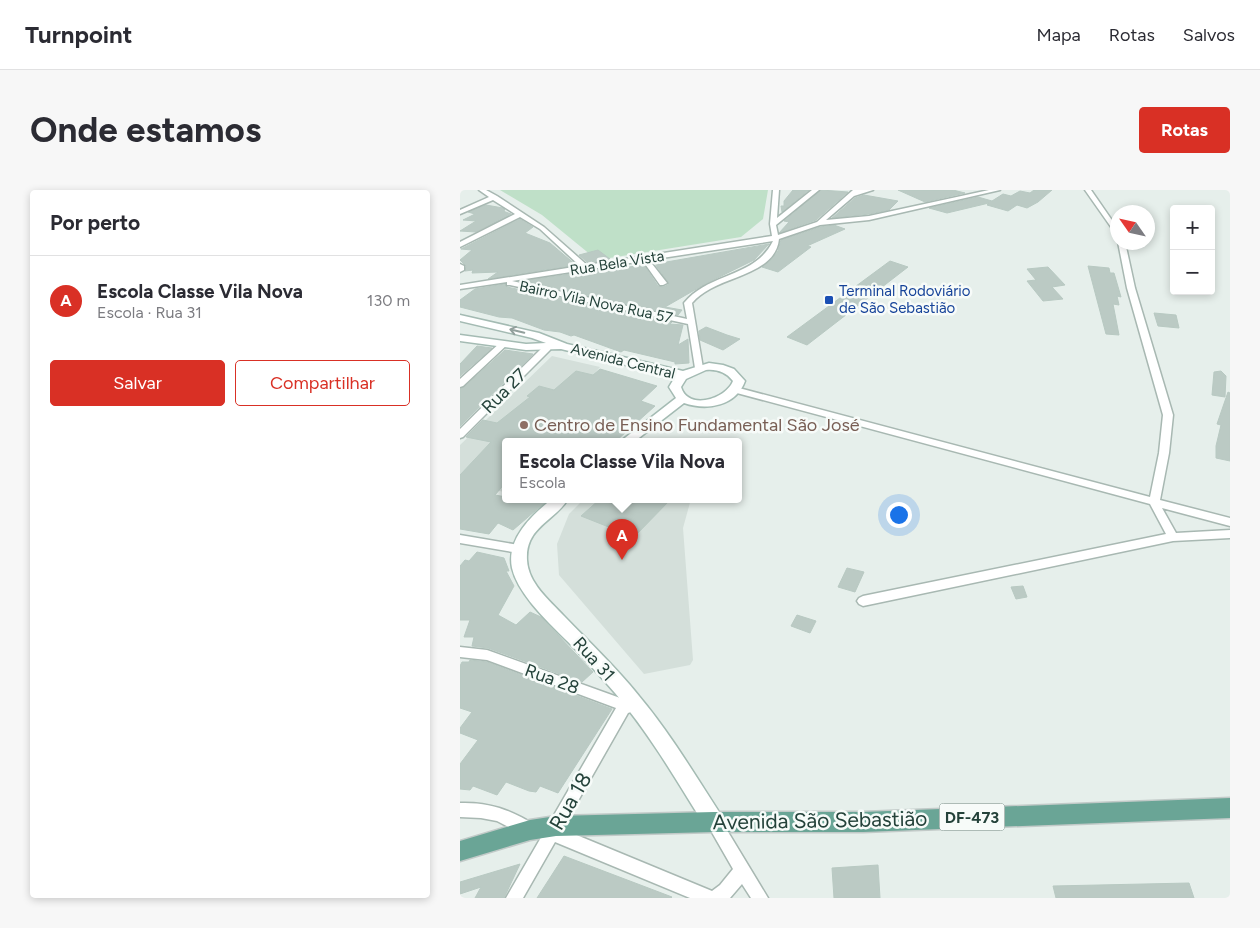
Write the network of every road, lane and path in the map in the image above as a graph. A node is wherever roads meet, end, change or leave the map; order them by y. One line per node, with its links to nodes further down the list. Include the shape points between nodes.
1 (482, 190): 8 (street)
2 (776, 190): 13 (street)
3 (816, 190): 13 (street)
4 (870, 190): 7 (street)
5 (997, 190): 11 (street, via 869,218)
6 (1088, 190): 12 (street)
7 (855, 192): 11 (street)
8 (495, 196): 9 (street); 10 (street)
9 (460, 212)
10 (520, 214): 15 (street); 19 (street, via 542,228)
11 (819, 223): 14 (street, Rua Bela Vista)
12 (1110, 223)
13 (773, 224): 14 (street)
14 (775, 238): 17 (street, Rua Bela Vista); 25 (street, via 775,246 761,262 692,297 688,307)
15 (460, 245)
16 (1123, 250): 37 (street, via 1168,415)
17 (645, 259): 19 (street, Rua Bela Vista); 22 (street)
18 (460, 266): 20 (street)
19 (586, 268): 21 (street, Rua Bela Vista)
20 (460, 270)
21 (501, 281): 23 (street, Rua Bela Vista); 25 (street, Bairro Vila Nova Rua 57)
22 (663, 283)
23 (460, 287)
24 (460, 318): 28 (street, Avenida Central, one-way to 24, via 535,335)
25 (692, 323): 30 (street)
26 (460, 338): 27 (street, Avenida Central)
27 (504, 344): 29 (street, Avenida Central); 32 (street)
28 (563, 346): 29 (street, Avenida Central); 31 (street, Avenida Central)
29 (547, 348): 35 (street, Rua 27)
30 (699, 368): 31 (street); 33 (street, via 718,367 734,373 739,381)
31 (682, 375): 34 (street, via 676,387)
32 (460, 384)
33 (736, 390): 34 (street, via 731,396 713,402 696,403); 37 (street)
34 (683, 398): 36 (street)
35 (460, 435)
36 (631, 438)
37 (1154, 502): 39 (street); 41 (street)
38 (557, 503): 43 (street, via 537,521)
39 (1230, 522)
40 (1230, 534): 41 (street)
41 (1174, 538): 44 (street)
42 (462, 542): 43 (street)
43 (520, 549): 47 (street, Rua 31, via 518,560 523,578)
44 (863, 601)
45 (460, 652): 46 (street, Rua 28, via 487,656)
46 (625, 705): 47 (street, Rua 28); 51 (street, Rua 18)
47 (642, 714): 50 (street, Rua 31)
48 (1230, 808): 50 (main road, Avenida São Sebastião / DF-473, via 864,822)
49 (460, 810): 52 (street, via 489,810 504,814)
50 (714, 822): 51 (main road, Avenida São Sebastião / DF-473); 54 (street)
51 (554, 829): 52 (main road, Avenida São Sebastião / DF-473); 55 (street, Rua 18); 56 (street)
52 (530, 830): 53 (main road, Avenida São Sebastião / DF-473)
53 (460, 851)
54 (743, 870): 57 (street, via 726,891); 58 (street)
55 (514, 898)
56 (710, 898)
57 (715, 898)
58 (760, 898)

